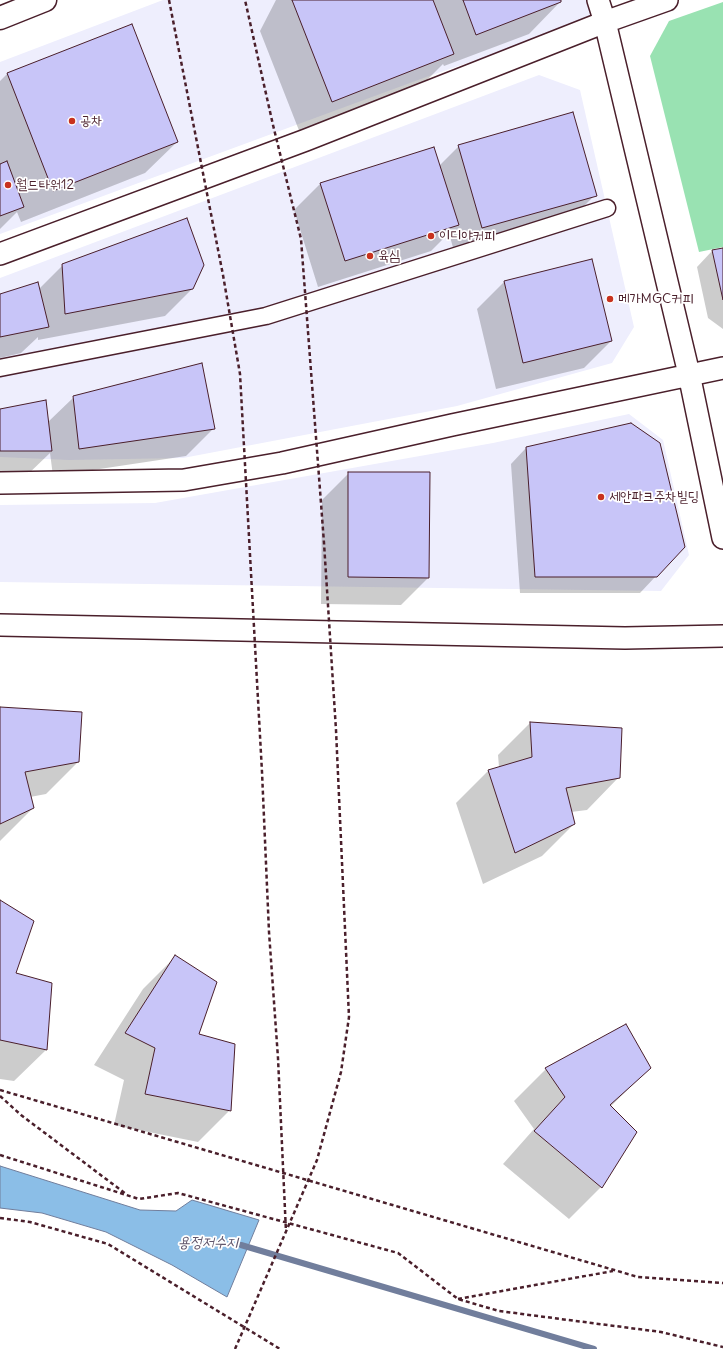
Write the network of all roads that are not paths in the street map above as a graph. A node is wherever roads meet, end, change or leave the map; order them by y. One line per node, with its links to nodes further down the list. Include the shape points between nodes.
1 (45, 0): 4 (main road)
2 (598, 0): 5 (street)
3 (668, 0): 5 (street)
4 (0, 18)
5 (605, 22): 7 (street, via 306,140); 10 (street)
6 (607, 208): 8 (street, via 266,316)
7 (0, 254)
8 (0, 368)
9 (723, 368): 10 (street)
10 (689, 374): 11 (street, via 282,463 184,480); 12 (street)
11 (0, 483)
12 (723, 538)
13 (0, 624): 14 (street, via 617,638)
14 (723, 636)

